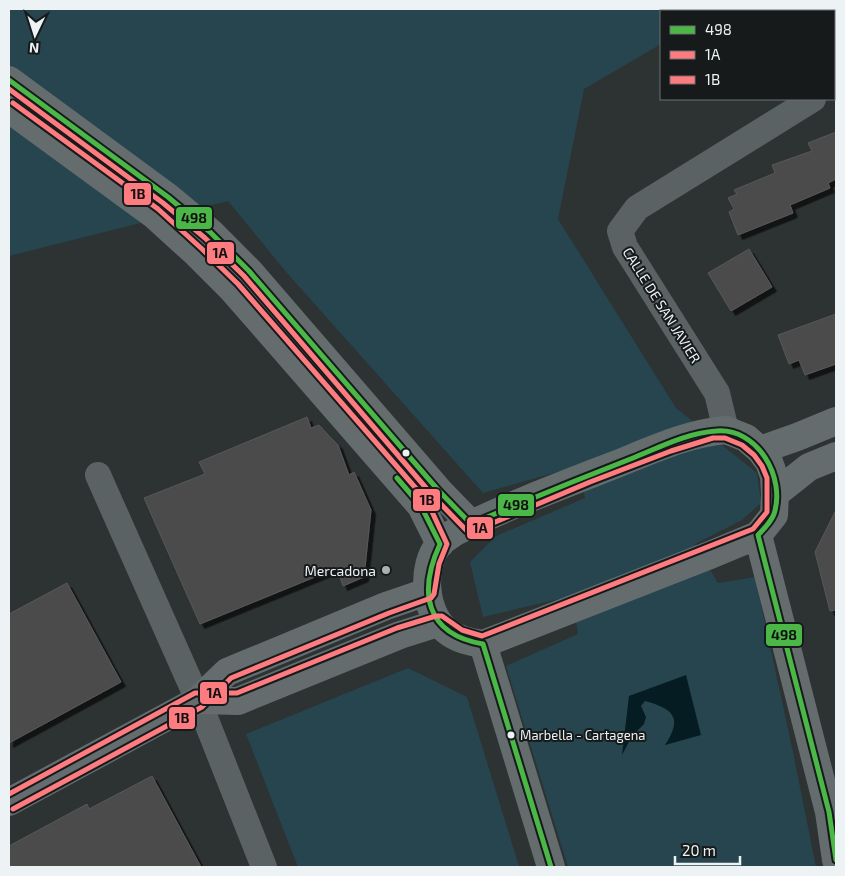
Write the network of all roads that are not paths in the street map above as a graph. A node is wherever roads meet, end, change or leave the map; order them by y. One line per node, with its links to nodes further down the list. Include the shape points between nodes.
1 (9, 80): 4 (street, via 168,197)
2 (811, 100): 6 (street, CALLE DE SAN JAVIER, via 637,208 620,230 625,248 717,393)
3 (9, 109): 4 (street, via 154,215)
4 (203, 243): 11 (street, via 249,271); 13 (street, via 232,289 421,506)
5 (836, 421): 7 (street)
6 (726, 430): 7 (street, via 746,438); 11 (street, via 699,434 669,444)
7 (760, 450): 10 (street, via 772,469)
8 (836, 456): 10 (street, via 809,467)
9 (98, 475): 17 (street)
10 (775, 494): 12 (street, via 774,515)
11 (471, 524): 13 (street)
12 (758, 535): 16 (street); 18 (street)
13 (440, 544): 14 (street, via 432,558)
14 (427, 592): 15 (street); 17 (street, via 227,672)
15 (438, 623): 16 (street, via 448,633 465,641); 17 (street, via 400,635 238,701)
16 (483, 644): 22 (street)
17 (198, 700): 19 (street); 21 (street)
18 (829, 781): 20 (street, via 829,812)
19 (9, 802)
20 (836, 860)
21 (264, 867)
22 (551, 867)

